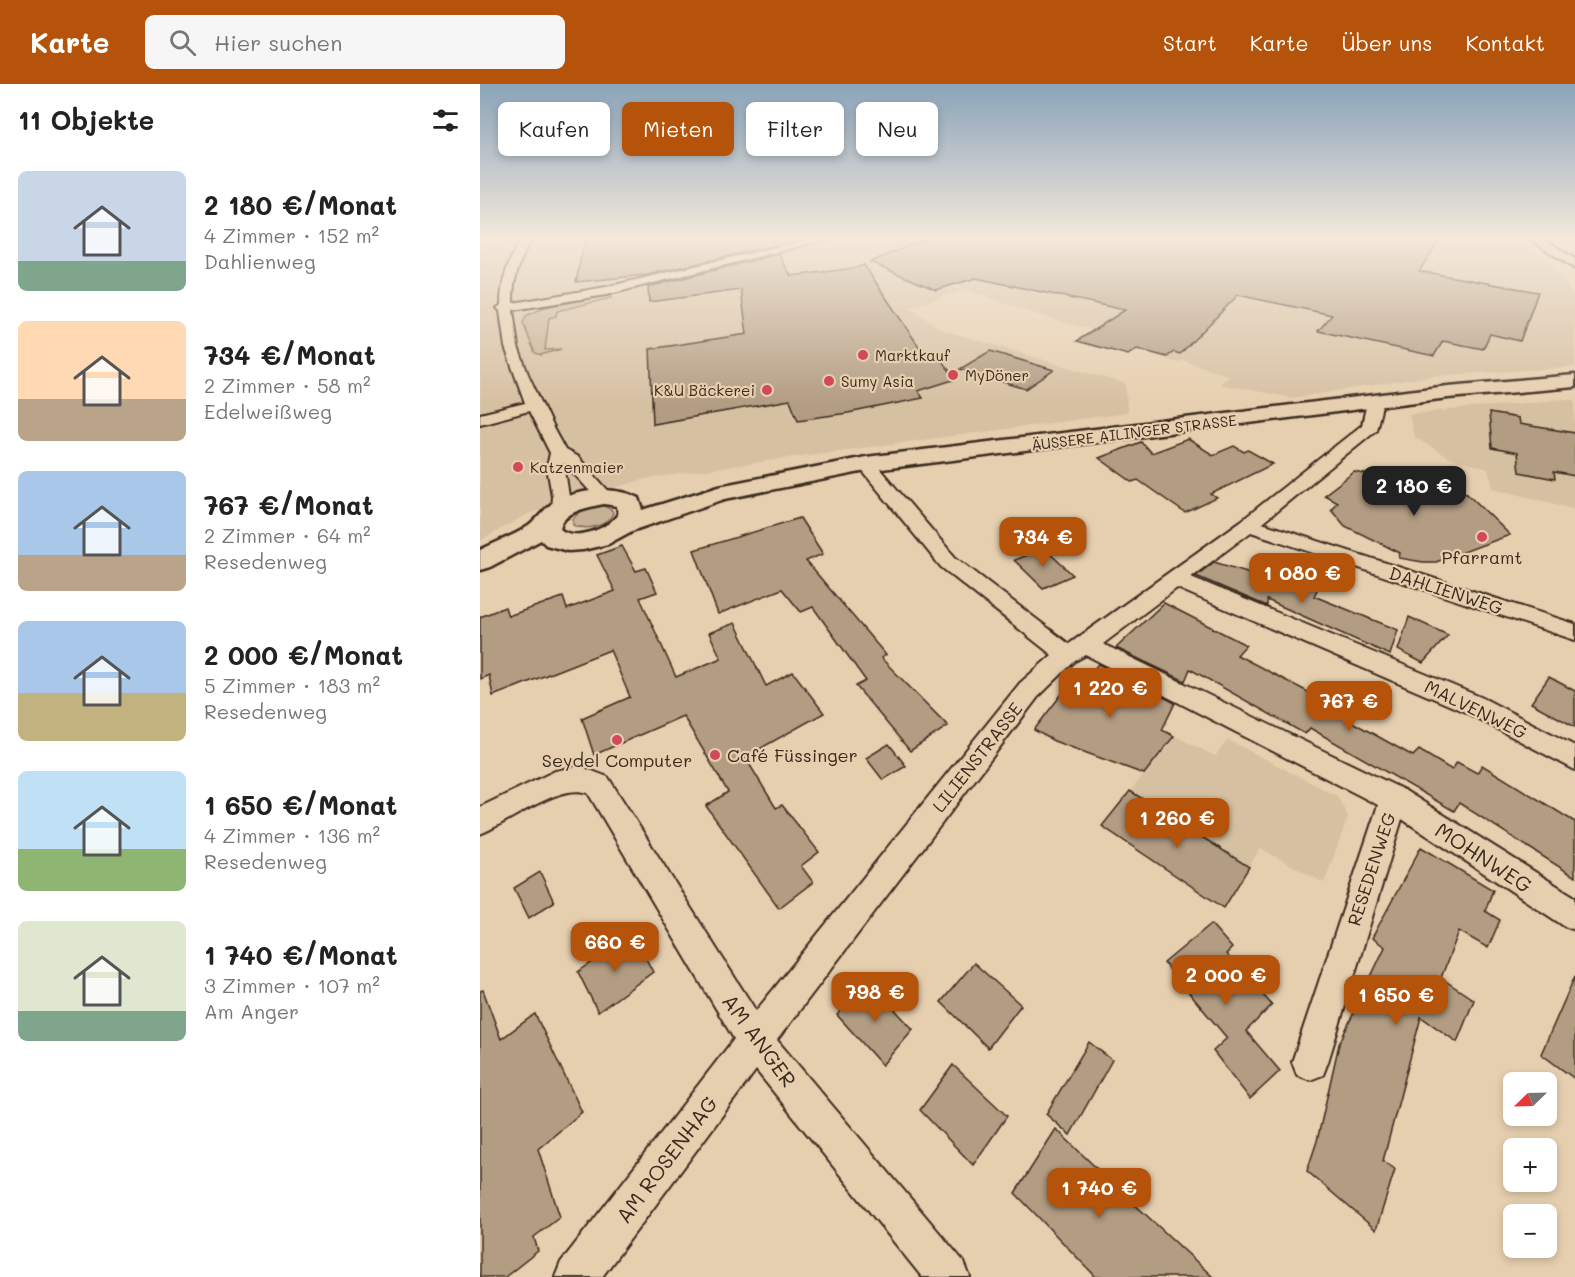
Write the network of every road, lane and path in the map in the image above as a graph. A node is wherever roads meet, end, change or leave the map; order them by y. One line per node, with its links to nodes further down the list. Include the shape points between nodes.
1 (505, 294): 3 (street)
2 (590, 294): 3 (street)
3 (503, 308): 8 (street, via 506,333)
4 (1575, 381): 5 (main road, ÄUSSERE AILINGER STRASSE)
5 (1551, 385): 6 (main road, ÄUSSERE AILINGER STRASSE); 7 (main road, ÄUSSERE AILINGER STRASSE)
6 (1575, 386)
7 (1375, 402): 11 (main road, ÄUSSERE AILINGER STRASSE); 16 (street, LILIENSTRASSE, via 1370,427)
8 (532, 406): 9 (street); 10 (street)
9 (480, 419)
10 (558, 453): 13 (street, via 570,456 595,491); 14 (street, via 554,462 562,500)
11 (866, 464): 12 (main road, ÄUSSERE AILINGER STRASSE); 22 (street, RESEDENWEG, via 948,562)
12 (719, 493): 13 (main road, ÄUSSERE AILINGER STRASSE); 15 (main road, ÄUSSERE AILINGER STRASSE)
13 (614, 497): 14 (main road, ÄUSSERE AILINGER STRASSE, via 582,500); 15 (main road, via 630,503 633,509)
14 (554, 517): 17 (main road, via 547,531 550,536); 18 (main road, ÄUSSERE AILINGER STRASSE, via 538,531)
15 (623, 525): 17 (main road, ÄUSSERE AILINGER STRASSE, via 604,537)
16 (1248, 525): 20 (street, LILIENSTRASSE); 21 (street, DAHLIENWEG)
17 (568, 542): 19 (main road, ÄUSSERE AILINGER STRASSE)
18 (480, 561)
19 (480, 573)
20 (1176, 579): 22 (street, LILIENSTRASSE); 23 (street, MALVENWEG, via 1474,705)
21 (1575, 632)
22 (1076, 650): 24 (street, RESEDENWEG); 27 (street, LILIENSTRASSE, via 1029,690)
23 (1575, 759)
24 (1394, 799): 26 (street, MOHNWEG); 28 (street, RESEDENWEG)
25 (480, 821): 27 (street, AM ANGER, via 555,783 579,778 598,785)
26 (1575, 915)
27 (755, 1041): 29 (street, AM ROSENHAG); 30 (street, AM ANGER)
28 (1310, 1062)
29 (576, 1277)
30 (949, 1277)

